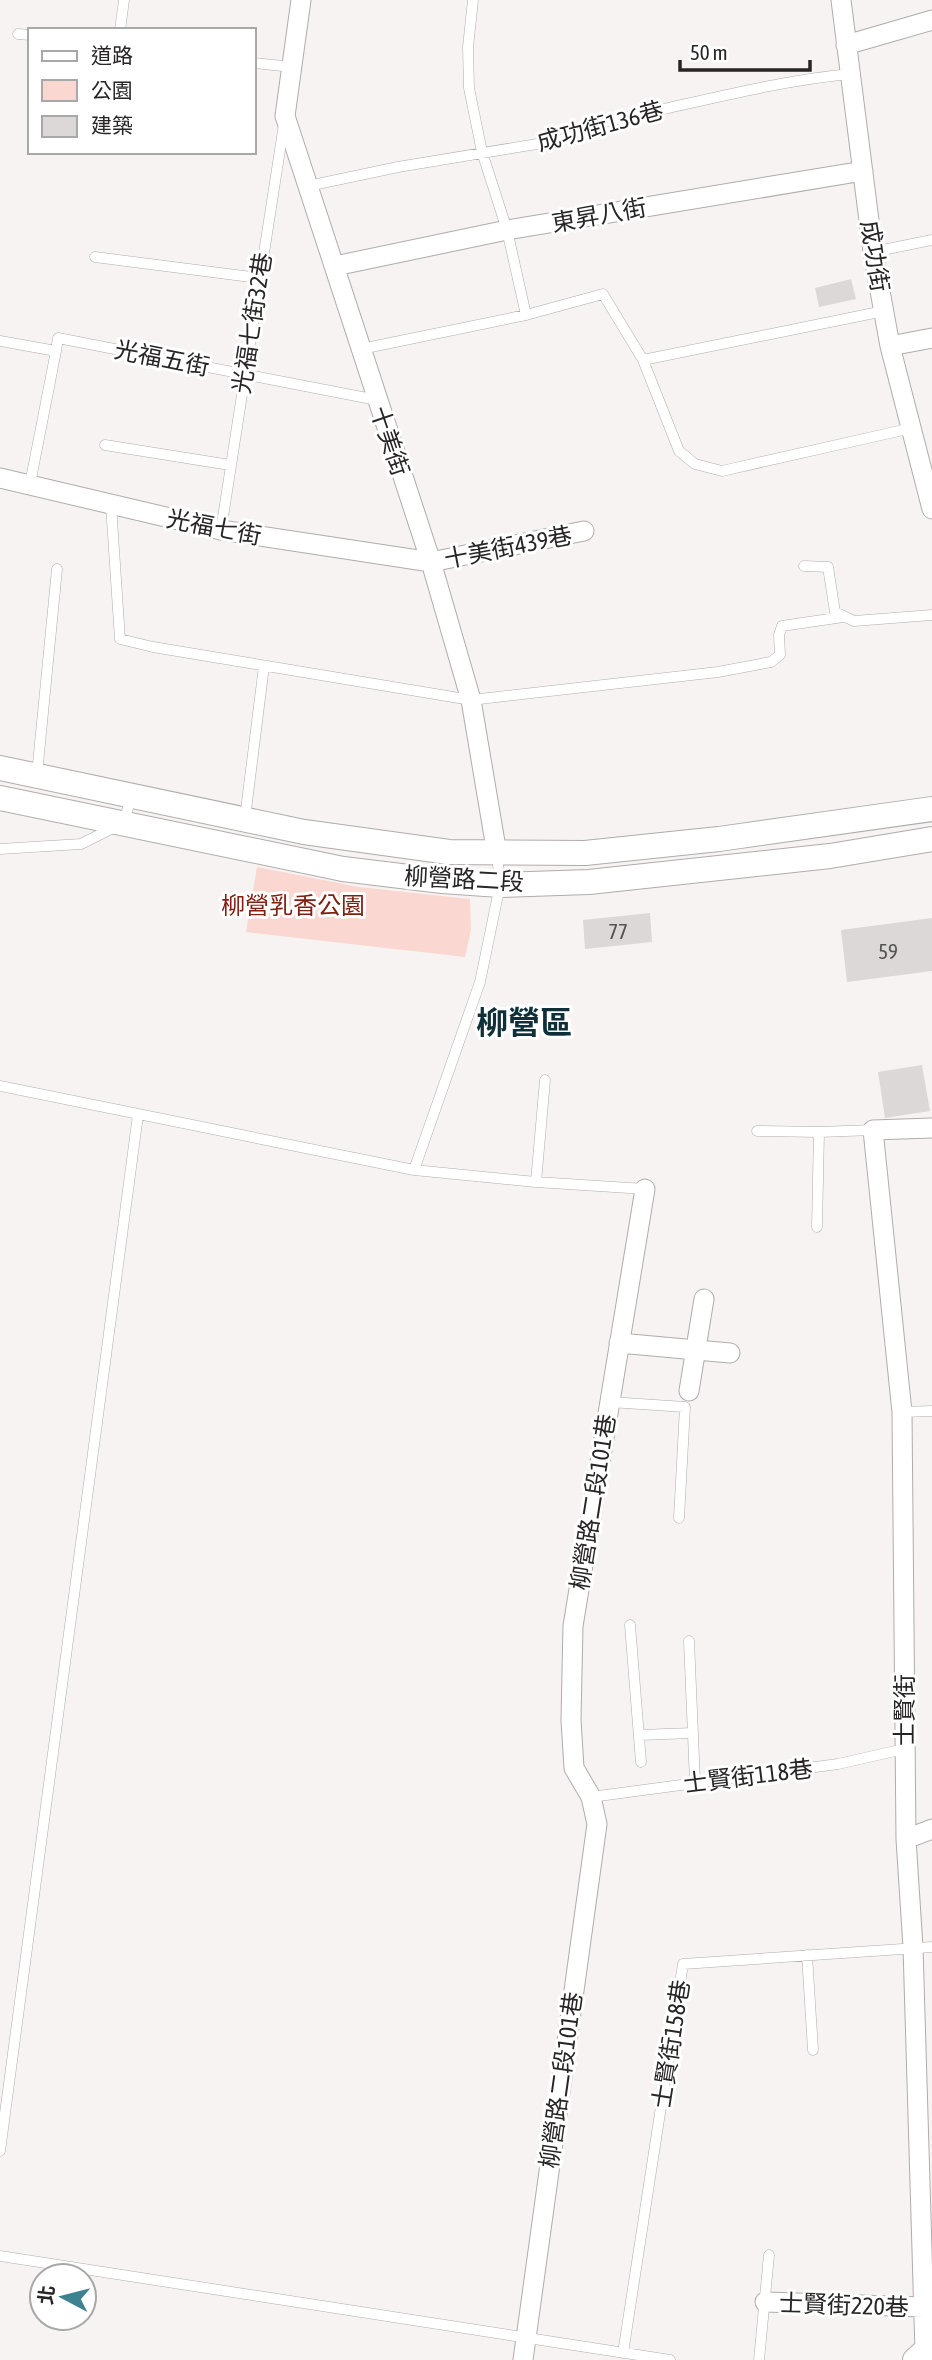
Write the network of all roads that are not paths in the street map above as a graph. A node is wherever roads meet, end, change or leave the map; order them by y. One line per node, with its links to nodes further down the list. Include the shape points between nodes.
1 (124, 0): 6 (lane)
2 (300, 0): 11 (street, 十美街)
3 (473, 0): 14 (lane, via 469,88)
4 (841, 0): 9 (street, 成功街)
5 (932, 20): 9 (street)
6 (120, 28)
7 (18, 34): 8 (lane)
8 (28, 35)
9 (846, 45): 12 (street, 成功街)
10 (256, 63): 11 (lane)
11 (292, 67): 13 (street, 十美街)
12 (850, 74): 14 (lane, 成功街136巷, via 733,93 582,127 561,140); 15 (street, 成功街)
13 (285, 117): 16 (street, 十美街); 22 (lane, 光福七街32巷)
14 (482, 152): 16 (lane, 成功街136巷); 17 (lane)
15 (863, 171): 17 (street, 東昇八街); 19 (street, 成功街)
16 (308, 186): 21 (street, 十美街)
17 (507, 230): 21 (street, 東昇八街); 24 (lane)
18 (932, 240): 19 (lane)
19 (873, 252): 23 (street, 成功街)
20 (95, 257): 22 (lane)
21 (335, 266): 28 (street, 十美街)
22 (259, 278): 31 (lane, 光福七街32巷)
23 (884, 311): 27 (street, 成功街); 30 (lane)
24 (526, 315): 28 (lane); 30 (lane, via 603,294)
25 (932, 338): 27 (street)
26 (0, 341): 29 (lane)
27 (890, 346): 33 (street, 成功街)
28 (361, 349): 32 (street, 十美街)
29 (56, 351): 31 (lane, 光福五街, via 58,338); 37 (lane)
30 (643, 360): 33 (lane, via 679,451 695,464 722,471)
31 (245, 375): 32 (lane, 光福五街); 35 (lane, 光福七街32巷)
32 (377, 400): 42 (street, 十美街)
33 (912, 428): 39 (street, 成功街)
34 (105, 445): 35 (lane)
35 (230, 465): 40 (lane, 光福七街32巷)
36 (0, 478): 37 (street, 光福七街)
37 (30, 484): 38 (street, 光福七街)
38 (111, 505): 40 (street, 光福七街); 47 (lane, via 120,639)
39 (932, 509)
40 (220, 530): 42 (street, 光福七街)
41 (584, 531): 42 (street, 十美街439巷)
42 (431, 562): 48 (street, 十美街)
43 (804, 566): 46 (lane, via 828,567 835,612)
44 (57, 569): 50 (lane)
45 (932, 615): 46 (lane, via 855,621)
46 (843, 617): 48 (lane, via 782,626 780,655 771,662)
47 (264, 666): 48 (lane); 54 (lane)
48 (471, 700): 58 (street, 十美街)
49 (0, 768): 50 (street, 柳營路二段)
50 (37, 775): 51 (street, 柳營路二段)
51 (132, 795): 54 (street, 柳營路二段); 55 (lane)
52 (0, 797): 55 (street, 柳營路二段)
53 (932, 809): 58 (street, 柳營路二段, via 585,853)
54 (245, 818): 58 (street, 柳營路二段, via 345,839)
55 (123, 823): 57 (lane, via 81,844); 59 (street, 柳營路二段, via 343,869)
56 (932, 839): 59 (street, 柳營路二段, via 830,856 589,882)
57 (0, 849)
58 (497, 854): 59 (lane, 十美街)
59 (500, 885): 67 (lane, via 480,982)
60 (545, 1080): 68 (lane)
61 (0, 1086): 62 (lane, 柳營路二段101巷)
62 (138, 1115): 67 (lane, 柳營路二段101巷); 93 (lane)
63 (932, 1128): 64 (street)
64 (873, 1130): 66 (lane); 78 (street, 士賢街)
65 (757, 1131): 66 (lane)
66 (819, 1132): 70 (lane)
67 (414, 1170): 68 (lane, 柳營路二段101巷)
68 (536, 1182): 69 (lane, 柳營路二段101巷)
69 (645, 1189): 72 (street, 柳營路二段101巷)
70 (817, 1227)
71 (704, 1299): 73 (street)
72 (620, 1342): 73 (street); 76 (street, 柳營路二段101巷)
73 (696, 1350): 74 (street); 75 (street)
74 (730, 1353)
75 (690, 1391)
76 (610, 1402): 79 (lane, via 685,1407); 87 (street, 柳營路二段101巷, via 573,1626 574,1768)
77 (932, 1411): 78 (lane)
78 (902, 1412): 84 (street, 士賢街)
79 (679, 1518)
80 (630, 1625): 83 (lane)
81 (689, 1641): 82 (lane)
82 (693, 1733): 83 (lane); 86 (lane)
83 (639, 1735): 85 (lane)
84 (904, 1749): 86 (lane, 士賢街118巷, via 838,1764); 89 (street, 士賢街)
85 (641, 1762)
86 (695, 1782): 87 (lane, 士賢街118巷)
87 (591, 1797): 98 (street, 柳營路二段101巷, via 597,1824)
88 (932, 1829): 89 (street)
89 (906, 1839): 90 (street, 士賢街)
90 (923, 1947): 91 (lane, 士賢街158巷); 97 (street, 士賢街)
91 (807, 1955): 92 (lane); 100 (lane, 士賢街158巷, via 683,1964)
92 (813, 2050)
93 (0, 2151)
94 (769, 2255): 96 (lane)
95 (0, 2256): 98 (lane)
96 (765, 2302): 97 (street, 士賢街220巷); 103 (lane)
97 (924, 2307): 99 (street, 士賢街)
98 (526, 2337): 100 (lane); 101 (street, 柳營路二段101巷)
99 (924, 2352)
100 (623, 2353): 102 (lane)
101 (523, 2360)
102 (670, 2360)
103 (759, 2360)

